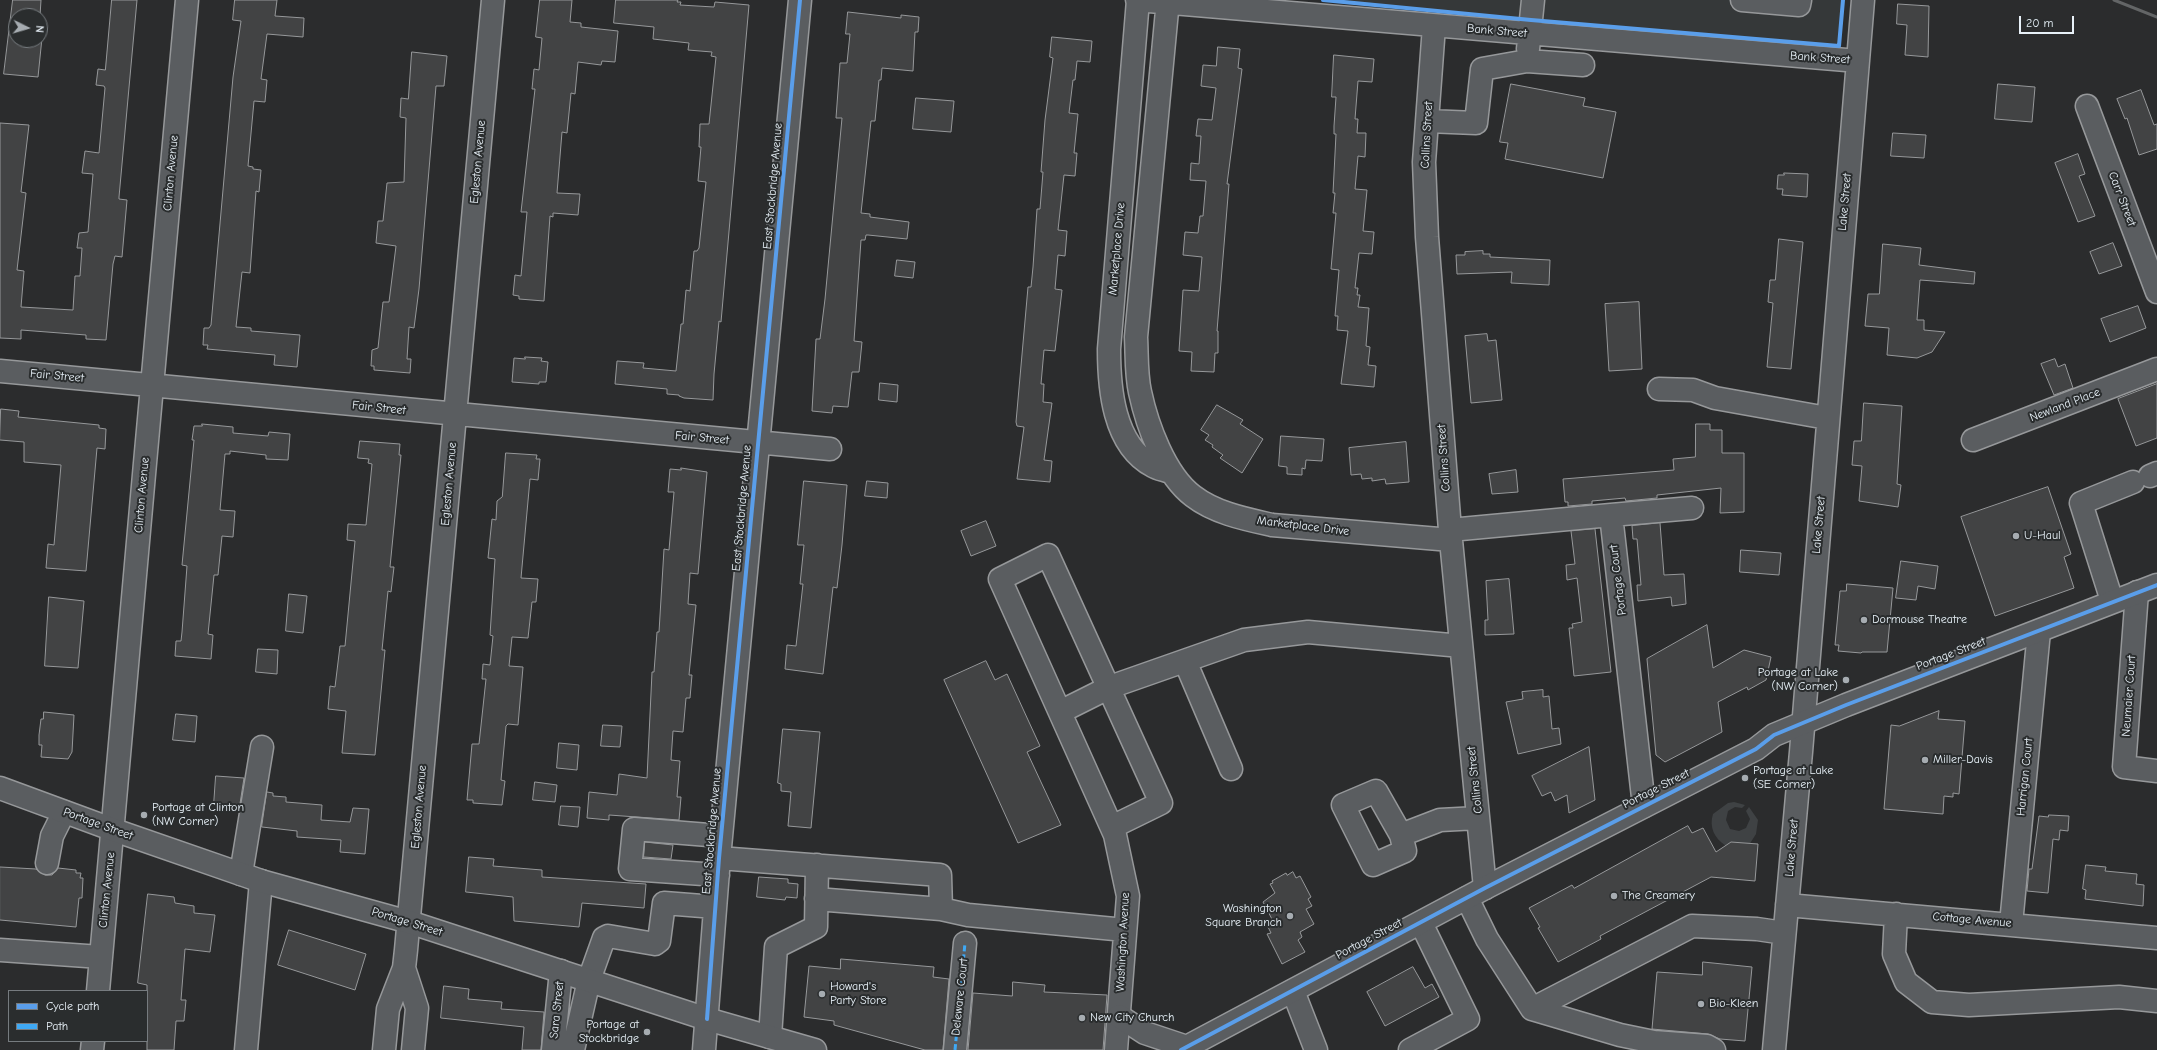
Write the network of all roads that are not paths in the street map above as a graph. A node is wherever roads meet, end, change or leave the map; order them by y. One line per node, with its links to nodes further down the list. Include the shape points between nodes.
1 (187, 0): 20 (street, Clinton Avenue)
2 (493, 0): 22 (street, Egleston Avenue)
3 (800, 0): 25 (street, East Stockbridge Avenue)
4 (1138, 0): 9 (street, Bank Street); 27 (street, Marketplace Drive, via 1109,349 1110,389 1120,424 1138,454 1152,466)
5 (1533, 0): 11 (street)
6 (1742, 0): 7 (street, via 1799,5)
7 (1800, 0)
8 (1863, 0): 13 (street, Lake Street)
9 (1168, 1): 10 (street, Bank Street); 27 (street, Marketplace Drive, via 1136,337 1140,392 1148,420)
10 (1434, 26): 11 (street, Bank Street); 16 (street, Collins Street)
11 (1530, 34): 12 (street); 13 (street, Bank Street)
12 (1527, 61): 14 (street); 16 (street, via 1482,69 1476,123)
13 (1858, 61): 23 (street, Lake Street)
14 (1583, 65)
15 (2087, 106): 17 (street, Carr Street)
16 (1427, 121): 31 (street, Collins Street, via 1424,162 1427,237)
17 (2157, 292)
18 (2157, 369): 24 (street, Newland Place)
19 (0, 371): 20 (street, Fair Street)
20 (151, 385): 22 (street, Fair Street); 48 (street, Clinton Avenue)
21 (1659, 389): 23 (street, via 1693,390 1715,398)
22 (455, 415): 25 (street, Fair Street); 62 (street, Egleston Avenue)
23 (1827, 418): 40 (street, Lake Street)
24 (1973, 440)
25 (759, 443): 26 (street, Fair Street); 51 (street, East Stockbridge Avenue)
26 (830, 449)
27 (1170, 472): 31 (street, Marketplace Drive, via 1192,495 1215,508 1272,525)
28 (2147, 477): 34 (street, via 2081,503)
29 (1692, 508): 30 (street)
30 (1611, 515): 31 (street); 45 (street, Portage Court)
31 (1450, 535): 36 (street, Collins Street)
32 (2157, 585): 33 (street, Portage Street)
33 (2137, 592): 34 (street, Portage Street); 43 (street, Neumaier Court, via 2124,767)
34 (2112, 601): 35 (street, Portage Street)
35 (2039, 631): 40 (street, Portage Street); 64 (street, Harrigan Court)
36 (1461, 646): 37 (street, via 1308,632 1244,640); 47 (street, Collins Street)
37 (1185, 661): 38 (street); 42 (street)
38 (1110, 688): 39 (street); 39 (street, Washington Avenue, via 1048,555 1000,579); 49 (street, via 1161,803)
39 (1060, 712): 49 (street, Washington Avenue)
40 (1803, 723): 45 (street, Portage Street, via 1774,735 1756,748); 58 (street, Lake Street)
41 (262, 747): 55 (street)
42 (1231, 769)
43 (2157, 771)
44 (0, 789): 46 (street, Portage Street)
45 (1644, 806): 56 (street, Portage Street)
46 (64, 812): 48 (street, Portage Street); 52 (street, via 52,836)
47 (1478, 818): 50 (street, via 1440,820); 56 (street, Collins Street)
48 (114, 830): 55 (street, Portage Street); 70 (street, Clinton Avenue)
49 (1114, 831): 65 (street, Washington Avenue, via 1128,896)
50 (1400, 835)
51 (721, 836): 54 (street, East Stockbridge Avenue); 54 (street, via 634,829 630,869)
52 (47, 863)
53 (817, 865): 54 (street); 57 (street); 60 (street, via 940,875)
54 (719, 866): 59 (street, East Stockbridge Avenue)
55 (251, 877): 62 (street, Portage Street); 82 (street)
56 (1476, 893): 63 (street, Portage Street); 77 (street, via 1487,939)
57 (816, 899): 60 (street); 80 (street, via 816,927 776,947)
58 (1786, 905): 61 (street, Cottage Avenue); 66 (street, Lake Street)
59 (716, 907): 73 (street, via 664,902 658,943 606,936); 79 (street, East Stockbridge Avenue)
60 (941, 909): 65 (street, via 968,915)
61 (1896, 914): 64 (street, Cottage Avenue); 76 (street, via 1894,954 1906,982 1932,1002 1969,1004 2119,997)
62 (409, 922): 71 (street, Egleston Avenue); 72 (street, Portage Street)
63 (1421, 923): 75 (street, Portage Street); 92 (street, via 1468,1019)
64 (2011, 924): 67 (street, Cottage Avenue)
65 (1125, 930): 78 (street, Washington Avenue)
66 (1784, 933): 77 (street, via 1692,926); 94 (street, Lake Street)
67 (2157, 938)
68 (965, 943): 89 (street, Deleware Court)
69 (0, 950): 70 (street)
70 (101, 957): 74 (street, Clinton Avenue)
71 (404, 968): 83 (street, Egleston Avenue, via 388,1009); 84 (street, Egleston Avenue, via 417,1008)
72 (561, 971): 73 (street, Portage Street); 85 (street, Sara Street)
73 (589, 980): 79 (street, Portage Street); 86 (street)
74 (98, 990)
75 (1293, 991): 81 (street, Portage Street); 91 (street)
76 (2157, 1001)
77 (1532, 1008): 93 (street, via 1620,1035 1654,1042 1706,1046)
78 (1119, 1016): 81 (street, via 1145,1033); 90 (street, Washington Avenue)
79 (707, 1019): 80 (street, Portage Street); 87 (street, East Stockbridge Avenue)
80 (770, 1037): 88 (street, Portage Street)
81 (1184, 1049)
82 (246, 1050)
83 (384, 1050)
84 (413, 1050)
85 (553, 1050)
86 (573, 1050)
87 (704, 1050)
88 (815, 1050)
89 (955, 1050)
90 (1116, 1050)
91 (1316, 1050)
92 (1410, 1050)
93 (1714, 1050)
94 (1774, 1050)

